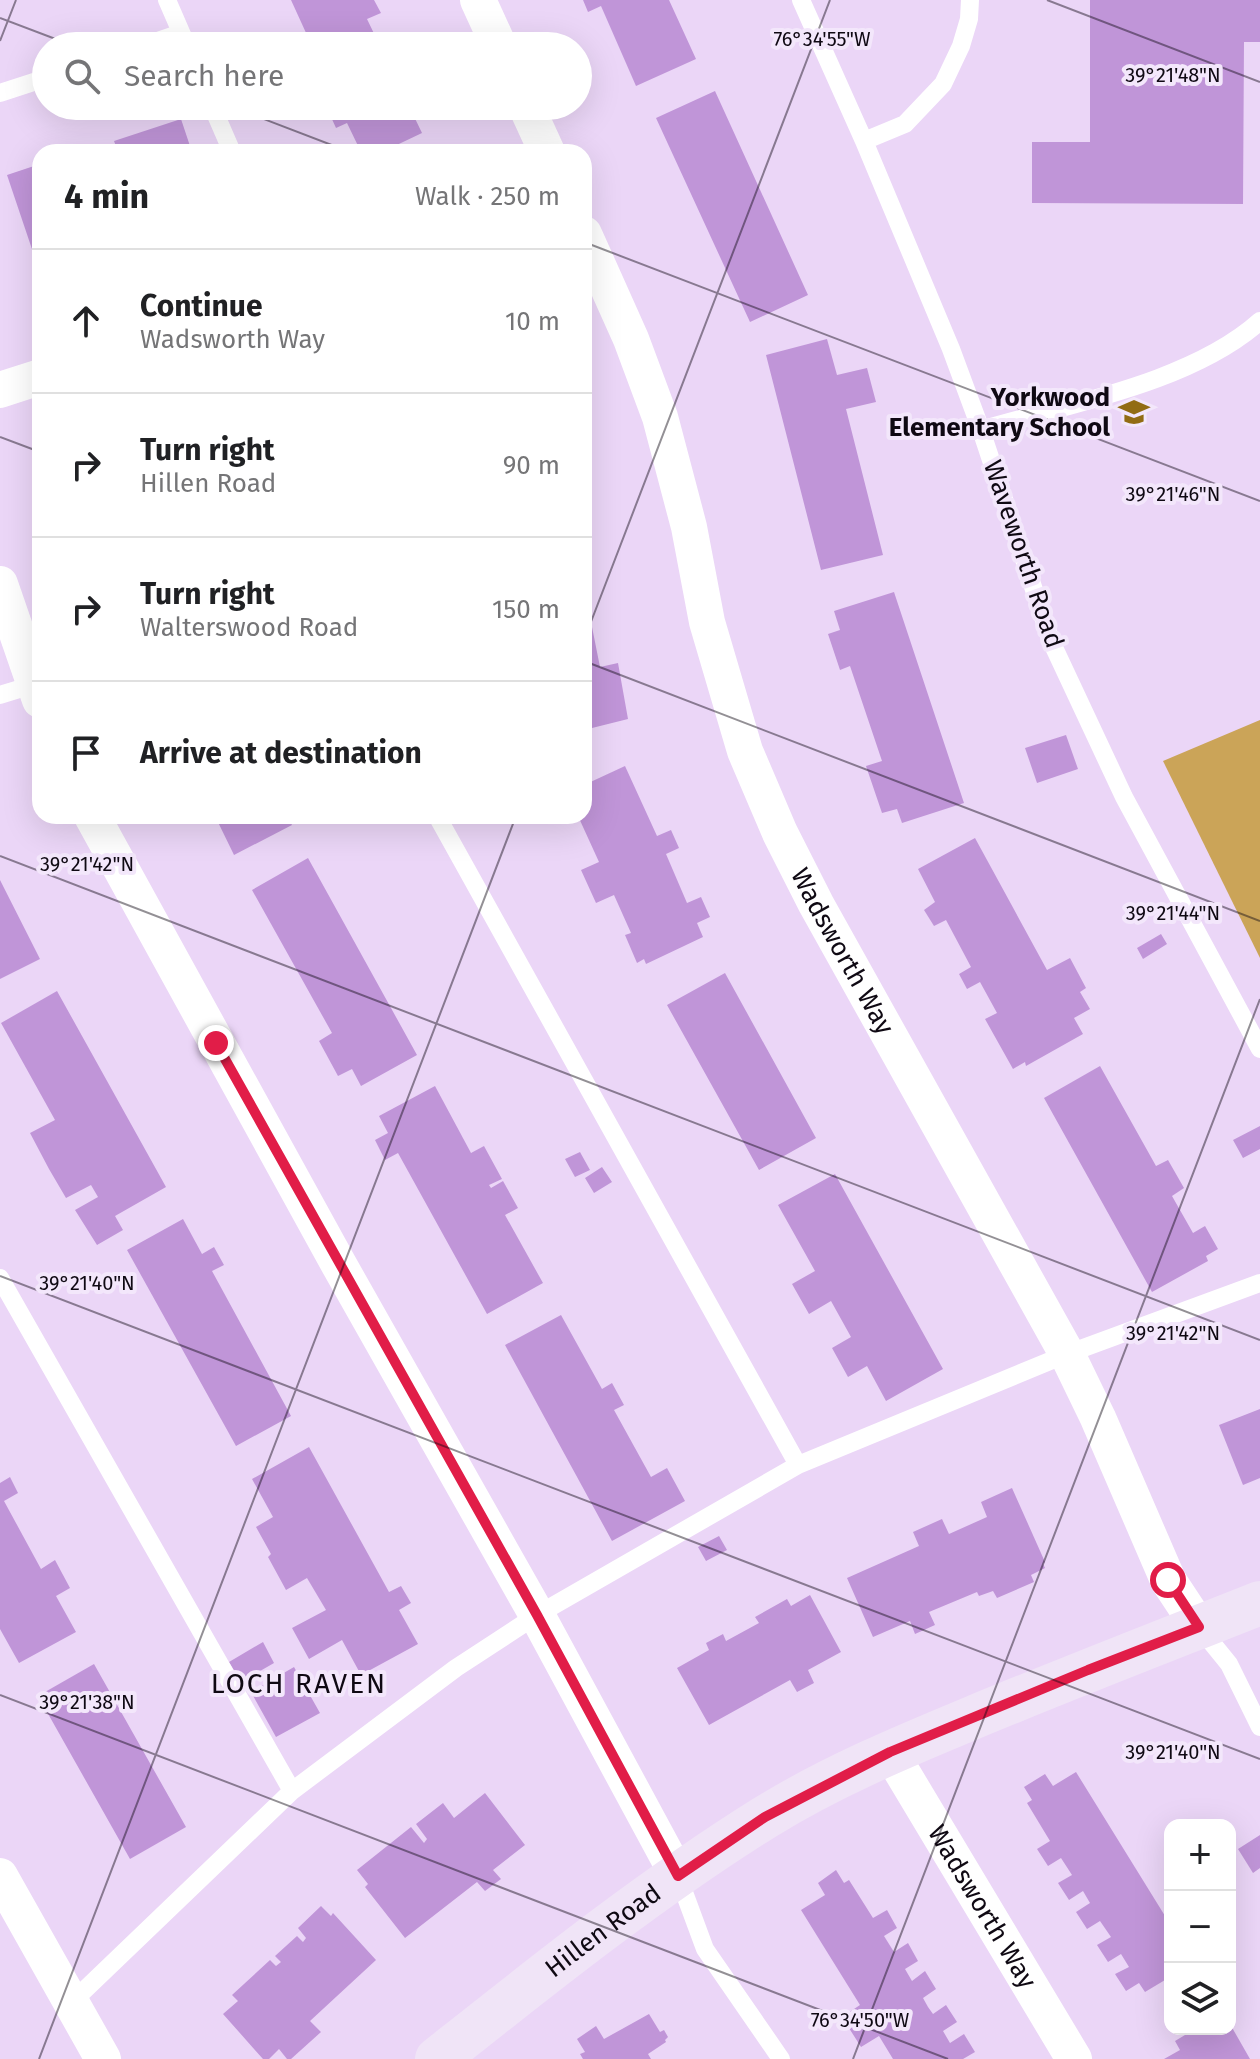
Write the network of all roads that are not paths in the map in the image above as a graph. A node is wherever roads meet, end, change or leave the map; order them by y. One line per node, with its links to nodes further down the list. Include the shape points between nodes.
1 (167, 0): 5 (lane)
2 (478, 0): 6 (street)
3 (801, 0): 11 (lane, Waveworth Road)
4 (970, 0): 11 (lane, via 961,46 943,84 905,124)
5 (181, 32)
6 (493, 32)
7 (32, 83): 8 (lane)
8 (0, 93)
9 (218, 120): 12 (lane)
10 (532, 120): 13 (street)
11 (864, 141): 18 (lane, Waveworth Road)
12 (229, 144)
13 (543, 144)
14 (592, 252): 26 (street, Wadsworth Way, via 660,417 707,622 745,751 780,833)
15 (1260, 321): 18 (lane, via 1202,358 1155,379)
16 (32, 380): 17 (street)
17 (0, 390)
18 (981, 430): 23 (lane, Waveworth Road, via 1051,641 1124,797)
19 (0, 584): 20 (street)
20 (28, 691)
21 (96, 824): 29 (street)
22 (441, 824): 27 (lane)
23 (1260, 1049)
24 (0, 1278): 33 (lane)
25 (1260, 1283): 26 (lane)
26 (1067, 1354): 27 (lane); 30 (street, Wadsworth Way, via 1168,1580)
27 (798, 1465): 29 (lane)
28 (1260, 1603): 30 (street, Hillen Road)
29 (537, 1615): 33 (lane, via 456,1668); 35 (street)
30 (1199, 1627): 31 (lane, via 1229,1664); 32 (street, Hillen Road)
31 (1260, 1727)
32 (890, 1752): 35 (street, Hillen Road, via 765,1817); 40 (street, Wadsworth Way)
33 (292, 1791): 36 (lane)
34 (0, 1876): 36 (street)
35 (678, 1876): 38 (street, Hillen Road, via 554,1965); 39 (lane, via 705,1949)
36 (71, 2003): 37 (street)
37 (103, 2059)
38 (437, 2059)
39 (781, 2059)
40 (1074, 2059)

